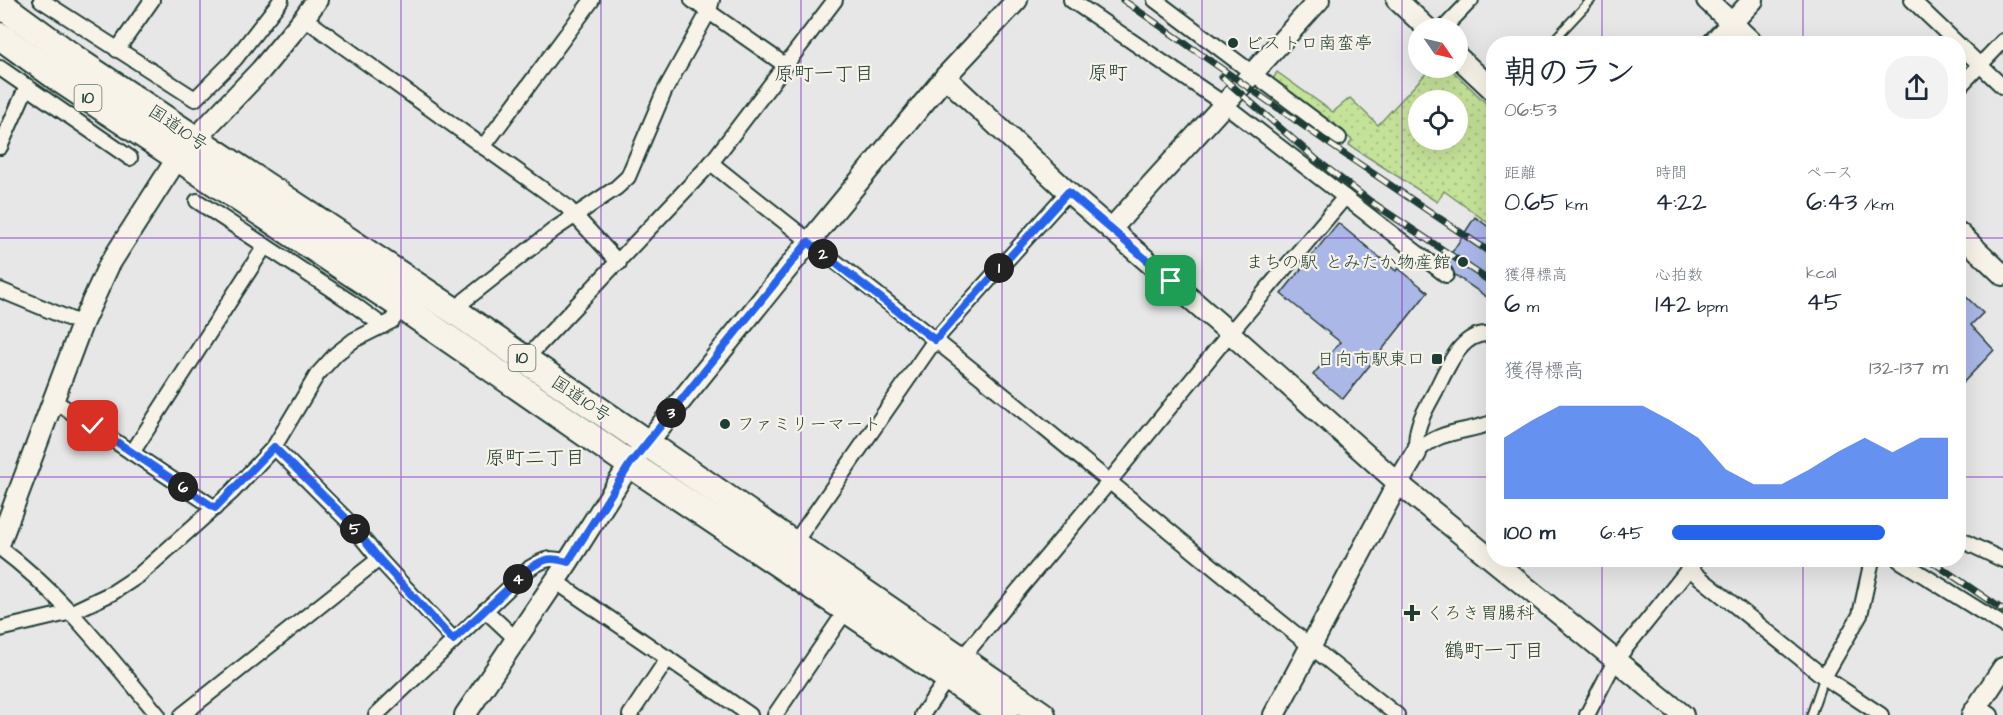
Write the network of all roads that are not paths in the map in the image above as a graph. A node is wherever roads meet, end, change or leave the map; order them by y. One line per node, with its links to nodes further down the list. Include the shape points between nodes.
1 (41, 0): 30 (street)
2 (152, 0): 30 (street)
3 (281, 0): 30 (street, via 235,59 195,99)
4 (317, 0): 20 (street)
5 (592, 0): 45 (street)
6 (692, 0): 19 (street)
7 (836, 0): 32 (street)
8 (1017, 0): 37 (street)
9 (1071, 0): 42 (street)
10 (1155, 0): 36 (street)
11 (1319, 0): 36 (street)
12 (1397, 0): 21 (street)
13 (1471, 0): 22 (street)
14 (1591, 0): 25 (lane)
15 (1707, 0): 23 (street)
16 (1753, 0): 23 (street)
17 (1912, 0): 28 (street)
18 (0, 4): 46 (highway, 国道10号 / 10)
19 (711, 5): 32 (street); 52 (street, via 664,92 628,177)
20 (304, 18): 45 (street); 46 (street, via 261,70)
21 (1416, 18)
22 (1454, 18)
23 (1732, 22): 26 (street); 27 (street)
24 (0, 36): 46 (highway, 国道10号 / 10, via 61,80)
25 (1557, 36)
26 (1719, 36)
27 (1746, 36)
28 (1950, 36)
29 (2003, 41): 33 (street)
30 (117, 50)
31 (1966, 52): 33 (street)
32 (785, 65): 48 (street)
33 (1980, 65): 38 (street); 41 (street)
34 (1468, 66): 39 (street)
35 (0, 68): 40 (street)
36 (1252, 73): 42 (street); 43 (street)
37 (945, 77): 49 (street); 55 (street)
38 (1966, 80)
39 (1486, 83)
40 (27, 86): 44 (street); 47 (street)
41 (2003, 87)
42 (1224, 104): 50 (street); 53 (street)
43 (1339, 138)
44 (0, 147)
45 (483, 147): 52 (street)
46 (186, 148): 61 (highway, 国道10号 / 10); 62 (highway, 国道10号 / 10); 63 (street, via 109,265)
47 (130, 158)
48 (711, 163): 55 (street); 57 (street)
49 (1068, 192): 53 (street); 67 (street)
50 (1345, 197): 59 (street); 65 (street)
51 (197, 201): 56 (street)
52 (575, 216): 57 (street); 62 (street, via 465,300)
53 (1111, 230): 65 (street)
54 (1966, 240): 58 (street)
55 (808, 242): 67 (street); 71 (street)
56 (265, 246): 64 (street); 73 (street)
57 (619, 263): 68 (street)
58 (2002, 273)
59 (1446, 275)
60 (0, 290): 63 (street)
61 (403, 307): 64 (street); 75 (highway, 国道10号 / 10)
62 (456, 312): 68 (highway, 国道10号 / 10)
63 (82, 324): 69 (street)
64 (383, 326): 72 (street, via 336,354 312,382)
65 (1230, 333): 76 (street); 77 (street)
66 (1486, 335): 74 (street, via 1466,342 1454,356 1421,419)
67 (935, 340): 76 (street); 81 (street)
68 (526, 362): 71 (highway, 国道10号 / 10)
69 (53, 400): 73 (street); 79 (street)
70 (1486, 425): 74 (street, via 1443,434)
71 (646, 444): 75 (street); 81 (highway, 国道10号 / 10)
72 (274, 447): 78 (street); 84 (street, via 350,522)
73 (132, 453): 78 (street)
74 (1416, 453): 77 (street)
75 (630, 464): 86 (street); 93 (highway, 国道10号 / 10)
76 (1109, 482): 100 (street); 103 (street)
77 (1398, 483): 83 (street); 100 (street)
78 (215, 508): 95 (street, via 138,576)
79 (0, 542)
80 (1966, 542): 85 (street)
81 (794, 545): 103 (highway, 国道10号 / 10)
82 (0, 548): 95 (street)
83 (1486, 555)
84 (379, 559): 99 (street); 108 (street)
85 (2003, 560)
86 (568, 562): 92 (street); 94 (street, via 553,558 530,568)
87 (1500, 567): 102 (street)
88 (1690, 567): 102 (street)
89 (1696, 567): 105 (street)
90 (1870, 567): 105 (street, via 1860,615)
91 (1910, 567): 96 (street)
92 (555, 581): 98 (street); 101 (street)
93 (847, 609): 103 (highway, 国道10号 / 10); 113 (street)
94 (485, 610): 98 (street); 99 (street)
95 (72, 612): 97 (street); 107 (street)
96 (2003, 625)
97 (0, 629)
98 (516, 639): 110 (street)
99 (453, 640): 109 (street)
100 (1310, 647): 117 (street); 118 (street)
101 (668, 658): 111 (street); 112 (street)
102 (1615, 661): 119 (street); 120 (street)
103 (955, 668): 114 (street); 115 (highway, 国道10号 / 10); 116 (highway, 国道10号 / 10)
104 (2003, 668): 106 (street)
105 (1824, 676): 121 (lane); 122 (street)
106 (1981, 712)
107 (158, 715)
108 (182, 715)
109 (376, 715)
110 (465, 715)
111 (630, 715)
112 (750, 715)
113 (775, 715)
114 (922, 715)
115 (1004, 715)
116 (1042, 715)
117 (1274, 715)
118 (1397, 715)
119 (1587, 715)
120 (1683, 715)
121 (1811, 715)
122 (1881, 715)

